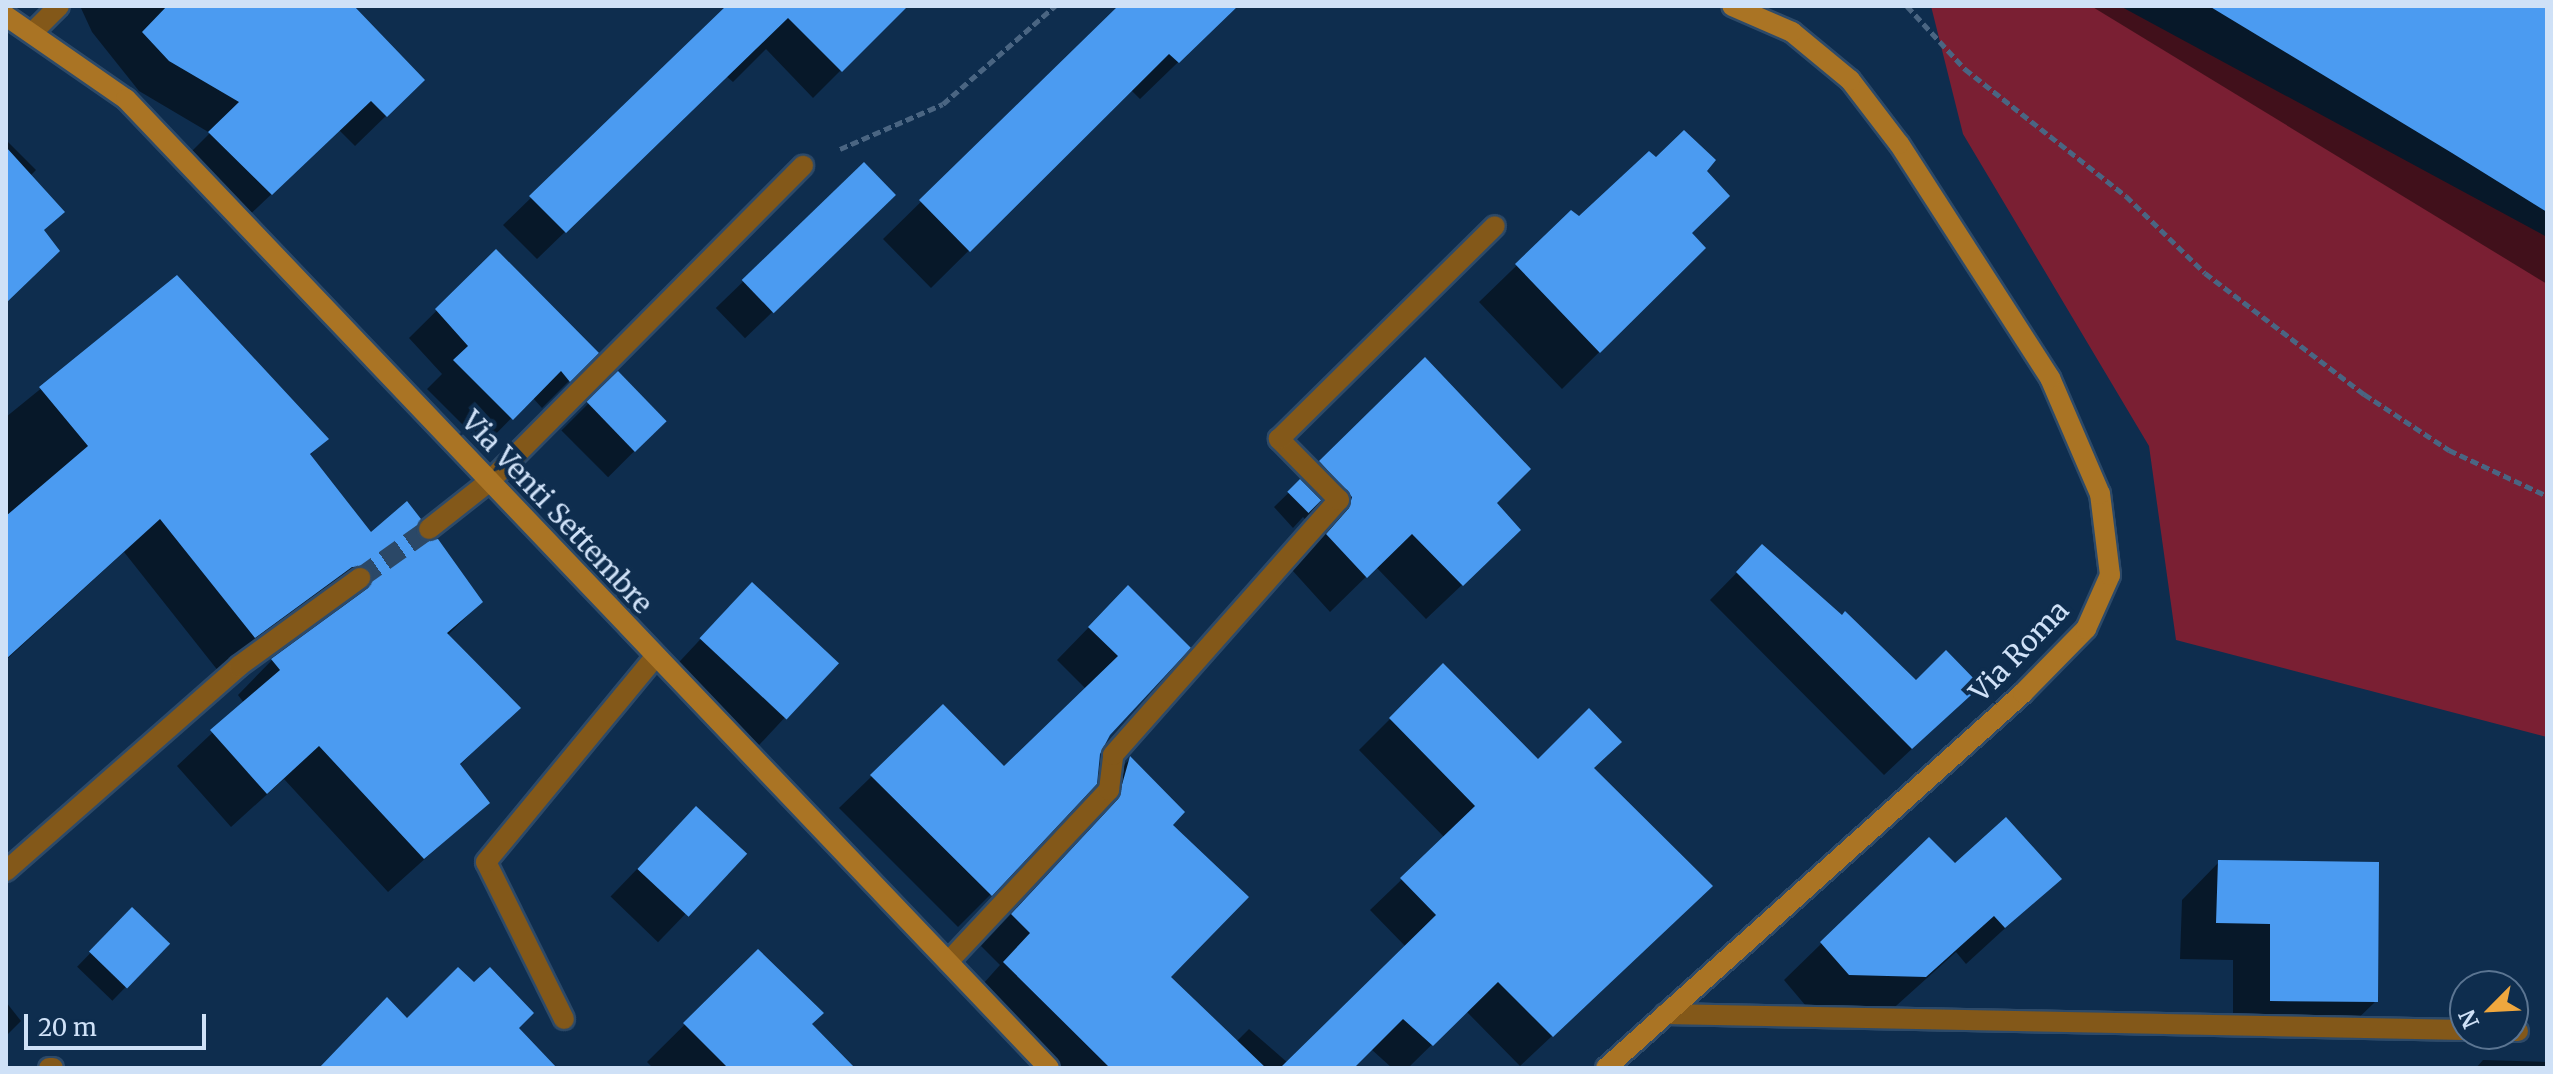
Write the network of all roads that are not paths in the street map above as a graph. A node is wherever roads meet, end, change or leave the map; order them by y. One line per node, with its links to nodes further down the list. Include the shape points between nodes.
1 (59, 6): 4 (street)
2 (1732, 6): 13 (street, Via Roma, via 1792,32 1850,80 1899,144 2050,378 2100,494 2110,575 2086,629 2023,693)
3 (6, 16): 4 (street, Via Venti Settembre)
4 (32, 33): 7 (street, Via Venti Settembre, via 126,99)
5 (803, 166): 7 (street)
6 (1495, 226): 12 (street, via 1279,439 1339,500 1113,755 1109,790)
7 (491, 480): 8 (street); 10 (street, Via Venti Settembre)
8 (429, 529)
9 (360, 578): 11 (street, via 239,666)
10 (654, 658): 12 (street, Via Venti Settembre); 14 (street, via 486,862)
11 (6, 871)
12 (948, 962): 16 (street, Via Venti Settembre)
13 (1665, 1014): 15 (street); 17 (street, Via Roma)
14 (564, 1019)
15 (2449, 1030)
16 (1049, 1068)
17 (1606, 1068)

